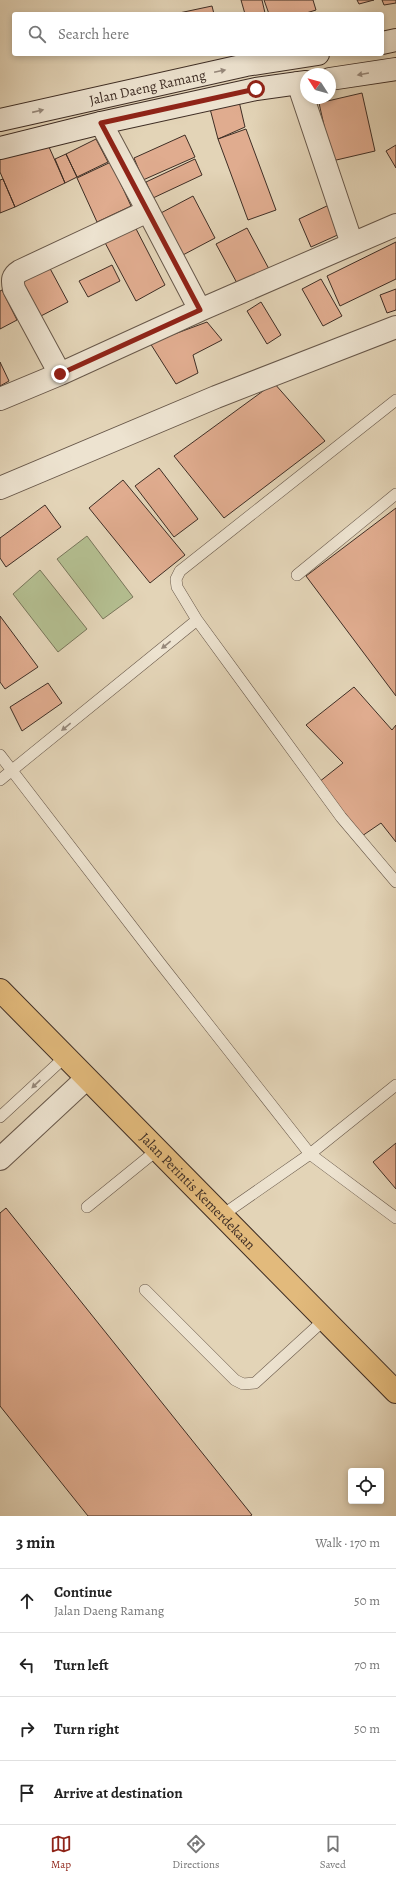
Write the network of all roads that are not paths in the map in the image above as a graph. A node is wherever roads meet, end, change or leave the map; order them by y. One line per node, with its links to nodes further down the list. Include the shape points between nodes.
1 (396, 40): 2 (street)
2 (384, 43)
3 (305, 56): 8 (street, Jalan Daeng Ramang, one-way to 3, via 246,65)
4 (396, 69): 5 (street, one-way to 5)
5 (336, 78)
6 (300, 82): 9 (street, Jalan Daeng Ramang, via 256,89)
7 (309, 104): 13 (street)
8 (6, 118): 10 (street)
9 (101, 123): 10 (street, Jalan Daeng Ramang); 11 (street)
10 (9, 146)
11 (148, 211): 14 (street); 16 (street, via 14,275 14,289)
12 (396, 225): 13 (street)
13 (352, 244): 14 (street)
14 (200, 310): 16 (street)
15 (396, 327): 19 (street, via 216,397)
16 (60, 374): 17 (street)
17 (0, 399)
18 (396, 400): 22 (lane, via 180,571 176,579 177,587)
19 (0, 488)
20 (396, 494): 21 (lane)
21 (297, 575)
22 (196, 620): 24 (lane, one-way to 24); 26 (lane, via 341,817)
23 (0, 755): 24 (lane)
24 (12, 770): 25 (lane); 33 (lane)
25 (0, 780)
26 (396, 882)
27 (0, 990): 28 (highway, Jalan Perintis Kemerdekaan)
28 (65, 1057): 29 (highway, Jalan Perintis Kemerdekaan); 31 (lane, one-way to 31)
29 (86, 1079): 32 (highway, Jalan Perintis Kemerdekaan); 34 (street)
30 (396, 1084): 33 (lane)
31 (0, 1117)
32 (156, 1151): 35 (lane); 36 (highway, Jalan Perintis Kemerdekaan)
33 (310, 1154): 36 (lane); 37 (lane)
34 (0, 1159)
35 (87, 1207)
36 (221, 1216): 39 (highway, Jalan Perintis Kemerdekaan)
37 (396, 1218)
38 (145, 1290): 39 (lane, via 235,1380 243,1384 255,1383)
39 (324, 1320): 40 (highway, Jalan Perintis Kemerdekaan)
40 (396, 1392)

